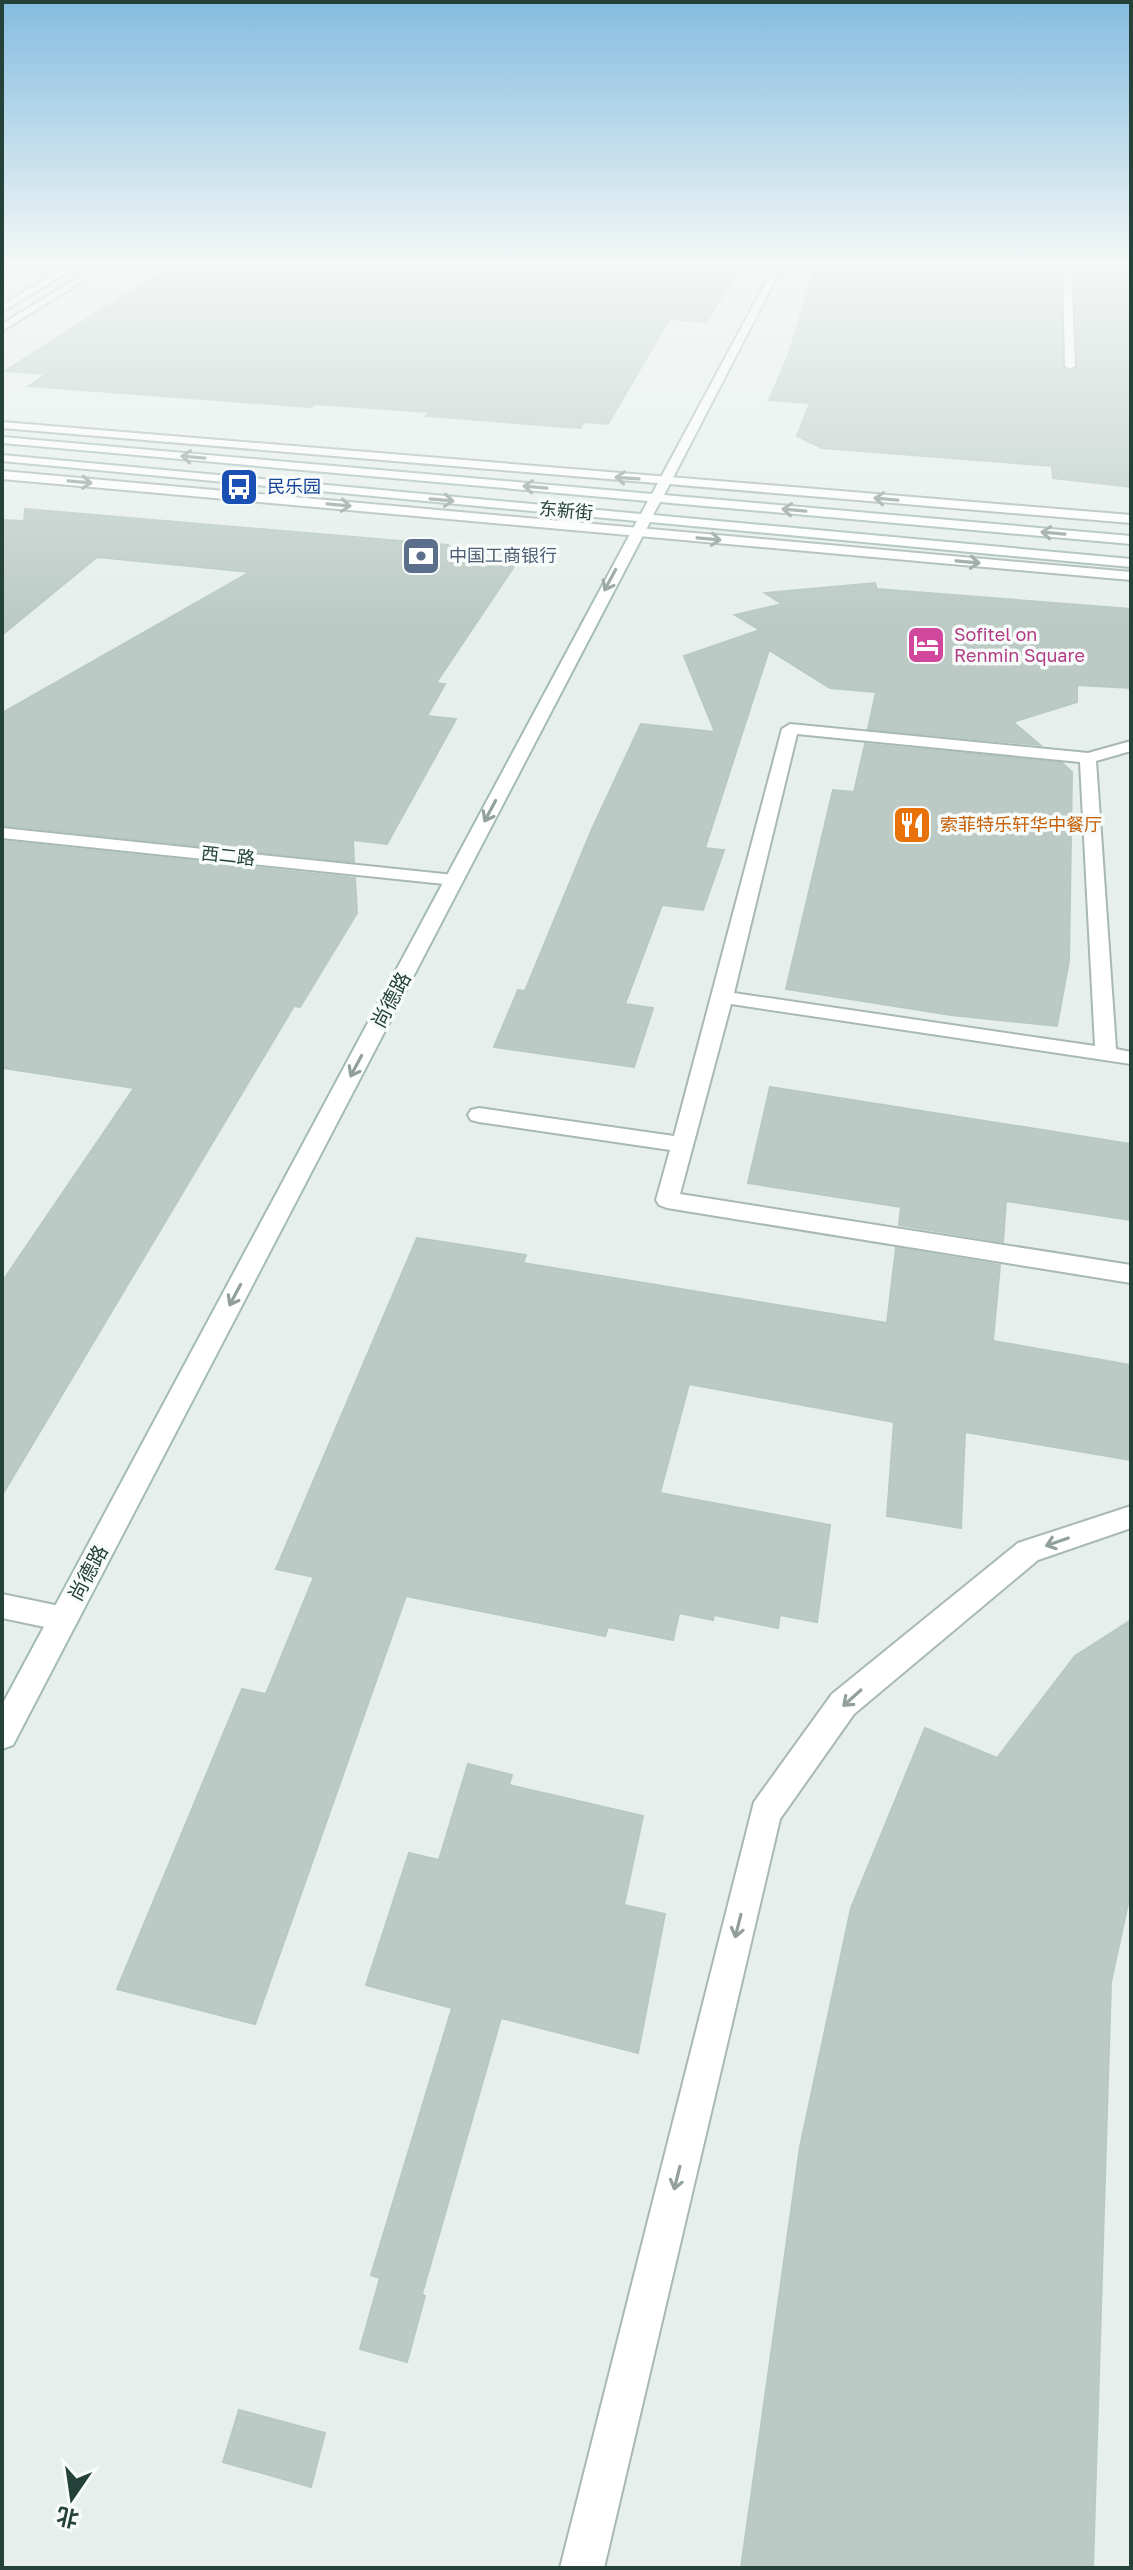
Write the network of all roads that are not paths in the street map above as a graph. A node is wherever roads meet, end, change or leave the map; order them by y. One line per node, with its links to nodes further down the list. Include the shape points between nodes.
1 (715, 385): 6 (street, 尚德路)
2 (2, 425): 6 (street, one-way to 2)
3 (2, 440): 6 (street, 东新街, one-way to 3)
4 (2, 458): 8 (street, 东新街, one-way to 8)
5 (2, 475): 8 (street, one-way to 8)
6 (660, 489): 7 (street, one-way to 6); 8 (street, 尚德路); 9 (street, 东新街, one-way to 6)
7 (1131, 519)
8 (640, 525): 10 (street, 东新街); 11 (street, one-way to 11); 15 (street, 尚德路, one-way to 15)
9 (1131, 540)
10 (1131, 563)
11 (1131, 576)
12 (1127, 751): 13 (street)
13 (1088, 758): 16 (street, via 790,729); 17 (street)
14 (2, 833): 15 (street, 西二路)
15 (454, 880): 24 (street, 尚德路, one-way to 24)
16 (723, 997): 17 (street); 20 (street)
17 (1106, 1054): 18 (street)
18 (1131, 1058)
19 (479, 1115): 20 (street)
20 (683, 1145): 21 (street, via 667,1200)
21 (1131, 1274)
22 (1131, 1517): 26 (street, one-way to 26, via 1028,1551 843,1704 765,1813)
23 (2, 1606): 24 (street)
24 (64, 1618): 25 (street, 尚德路)
25 (2, 1735)
26 (582, 2568)

